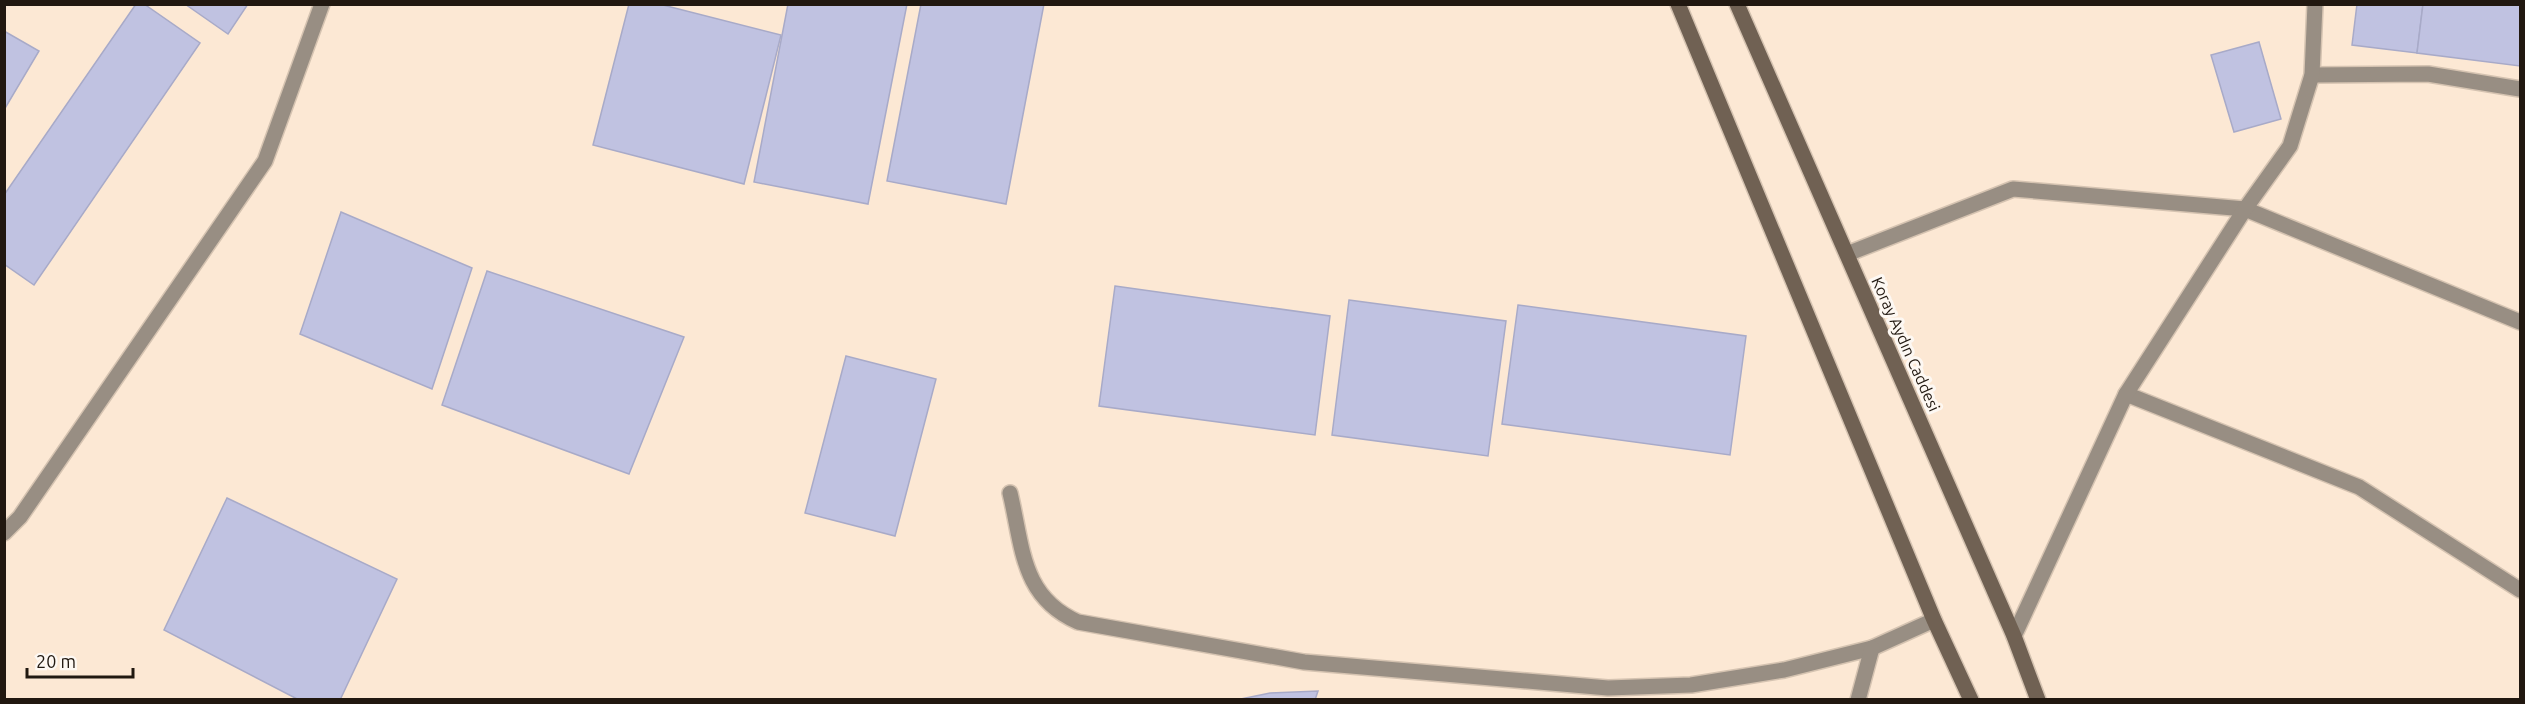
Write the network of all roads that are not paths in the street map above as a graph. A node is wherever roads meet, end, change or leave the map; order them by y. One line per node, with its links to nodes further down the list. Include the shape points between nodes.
1 (322, 4): 12 (street, via 265,160 20,517)
2 (1678, 4): 14 (main road)
3 (1737, 4): 8 (main road, Koray Aydın Caddesi)
4 (2315, 4): 5 (street)
5 (2312, 75): 6 (street, via 2428,74); 7 (street, via 2290,146)
6 (2520, 89)
7 (2245, 209): 8 (street, via 2013,189); 9 (street); 10 (street)
8 (1847, 254): 15 (main road, Koray Aydın Caddesi)
9 (2520, 321)
10 (2126, 394): 13 (street, via 2360,486); 15 (street)
11 (1010, 493): 16 (street, via 1036,589 1062,615 1078,622 1304,662 1608,688 1690,685 1784,670)
12 (4, 533)
13 (2520, 590)
14 (1934, 620): 16 (street); 18 (main road)
15 (2014, 636): 19 (main road, Koray Aydın Caddesi)
16 (1872, 648): 17 (street)
17 (1858, 699)
18 (1971, 699)
19 (2038, 699)

